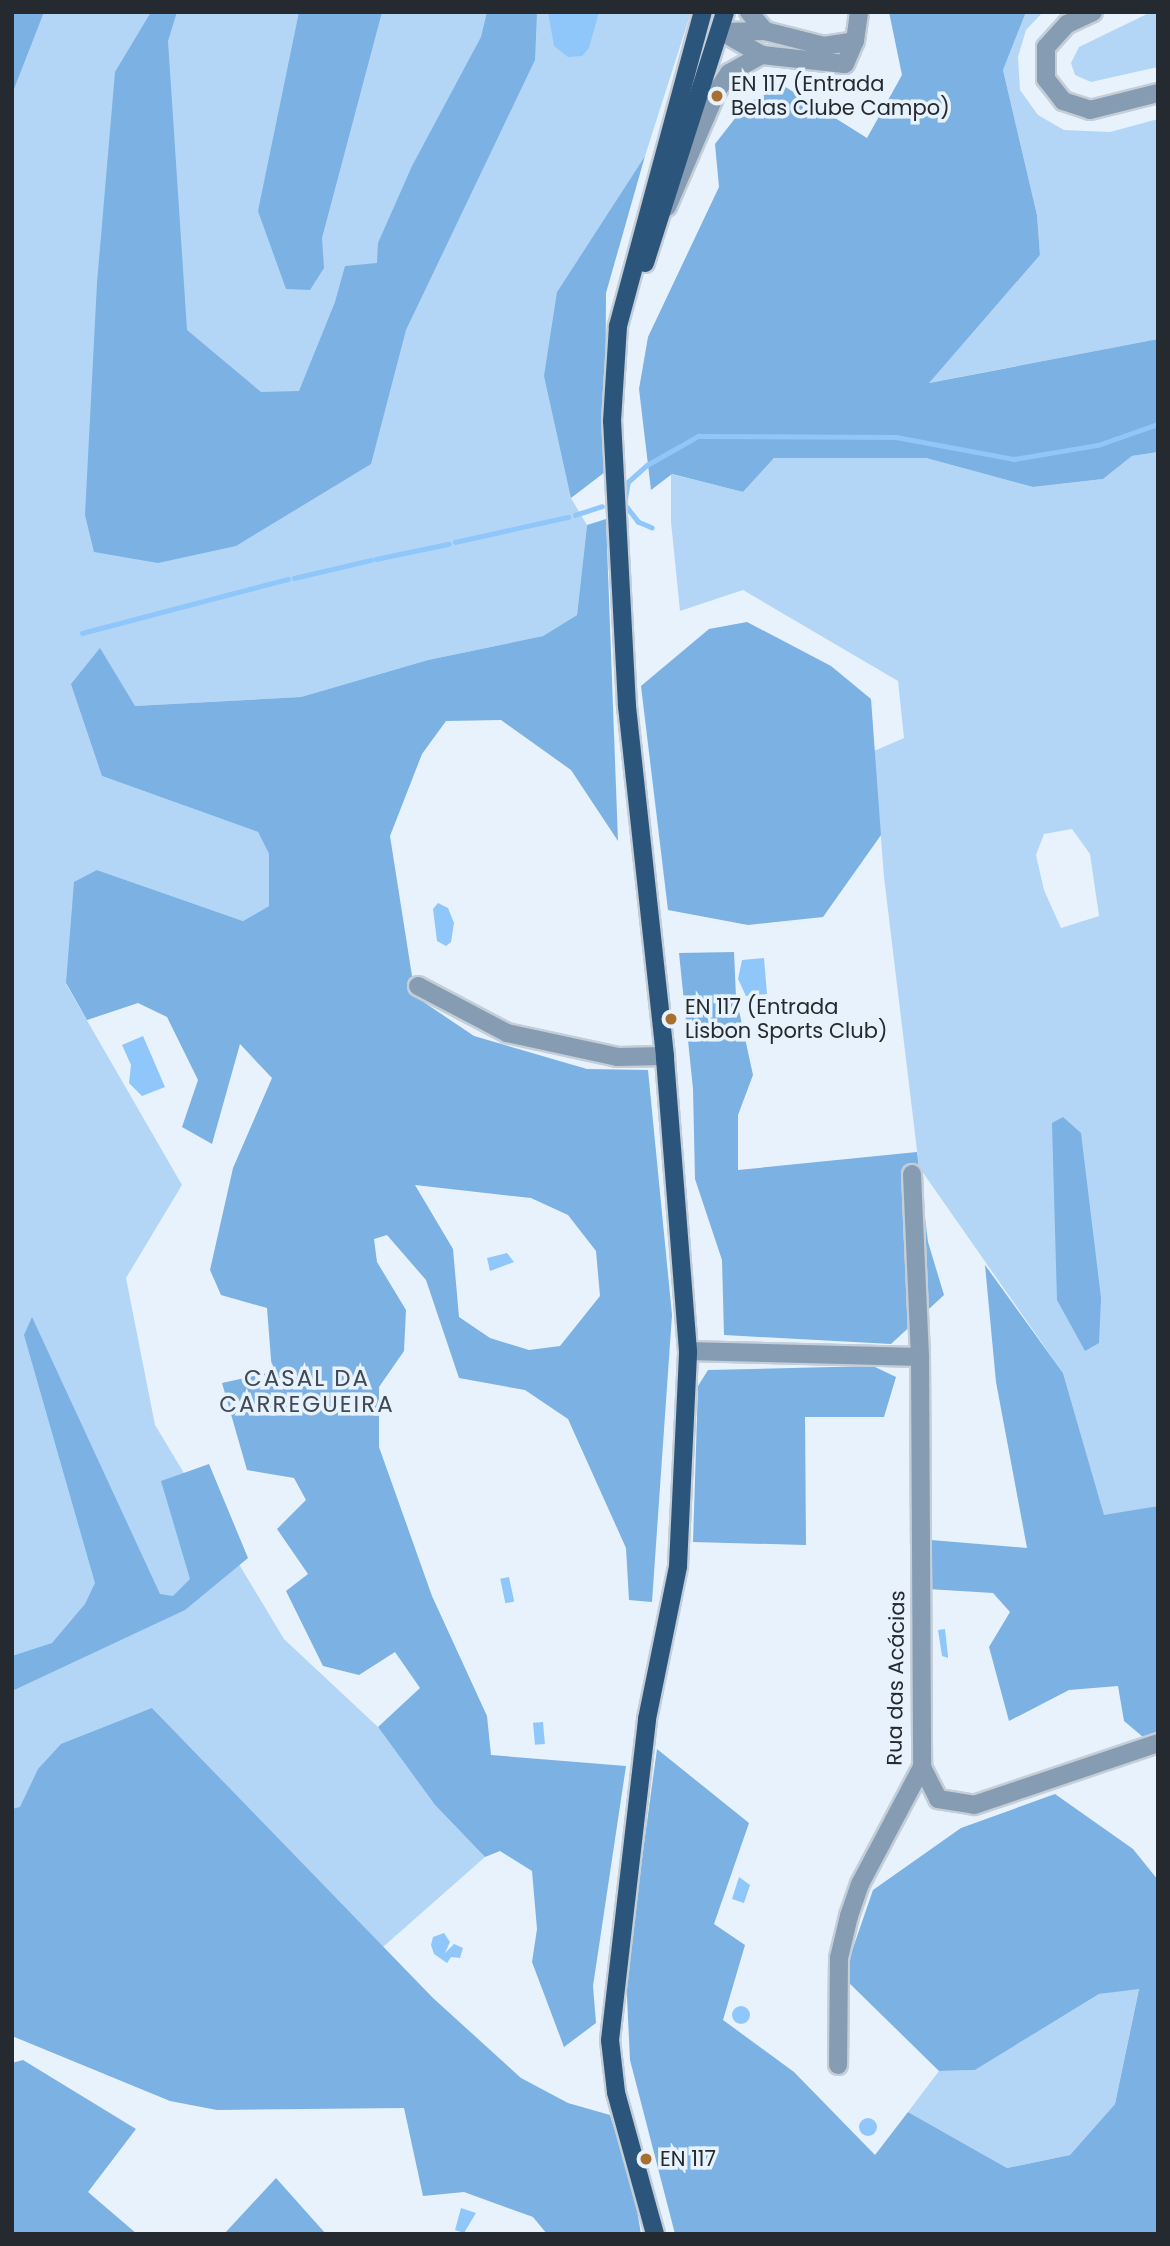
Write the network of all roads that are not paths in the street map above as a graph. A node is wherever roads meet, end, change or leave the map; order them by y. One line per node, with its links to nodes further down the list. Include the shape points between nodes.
1 (703, 12): 11 (main road)
2 (717, 12): 8 (main road)
3 (725, 12): 8 (main road)
4 (749, 12): 7 (street)
5 (859, 12): 9 (street)
6 (1093, 12): 12 (street, via 1067,24 1046,47 1046,79 1063,101 1090,110)
7 (765, 31): 8 (street); 9 (street, via 824,46)
8 (722, 32): 10 (street); 11 (main road); 13 (main road)
9 (855, 41): 10 (street, via 845,64)
10 (762, 55): 13 (street, via 729,73 717,92 685,173)
11 (691, 58): 14 (main road, via 629,281 618,326)
12 (1158, 93)
13 (663, 212): 14 (main road)
14 (615, 367): 16 (main road, via 611,472 620,615)
15 (418, 986): 16 (street, via 507,1033 618,1057)
16 (664, 1056): 18 (main road)
17 (912, 1174): 19 (street, Rua das Acácias)
18 (688, 1351): 19 (street); 23 (main road, via 678,1566 647,1719 610,2040 616,2092)
19 (920, 1357): 21 (street, Rua das Acácias)
20 (1158, 1742): 21 (street, via 974,1805 938,1798)
21 (922, 1767): 22 (street, Rua das Acácias, via 860,1884 849,1916 839,1958)
22 (838, 2065)
23 (655, 2234)

